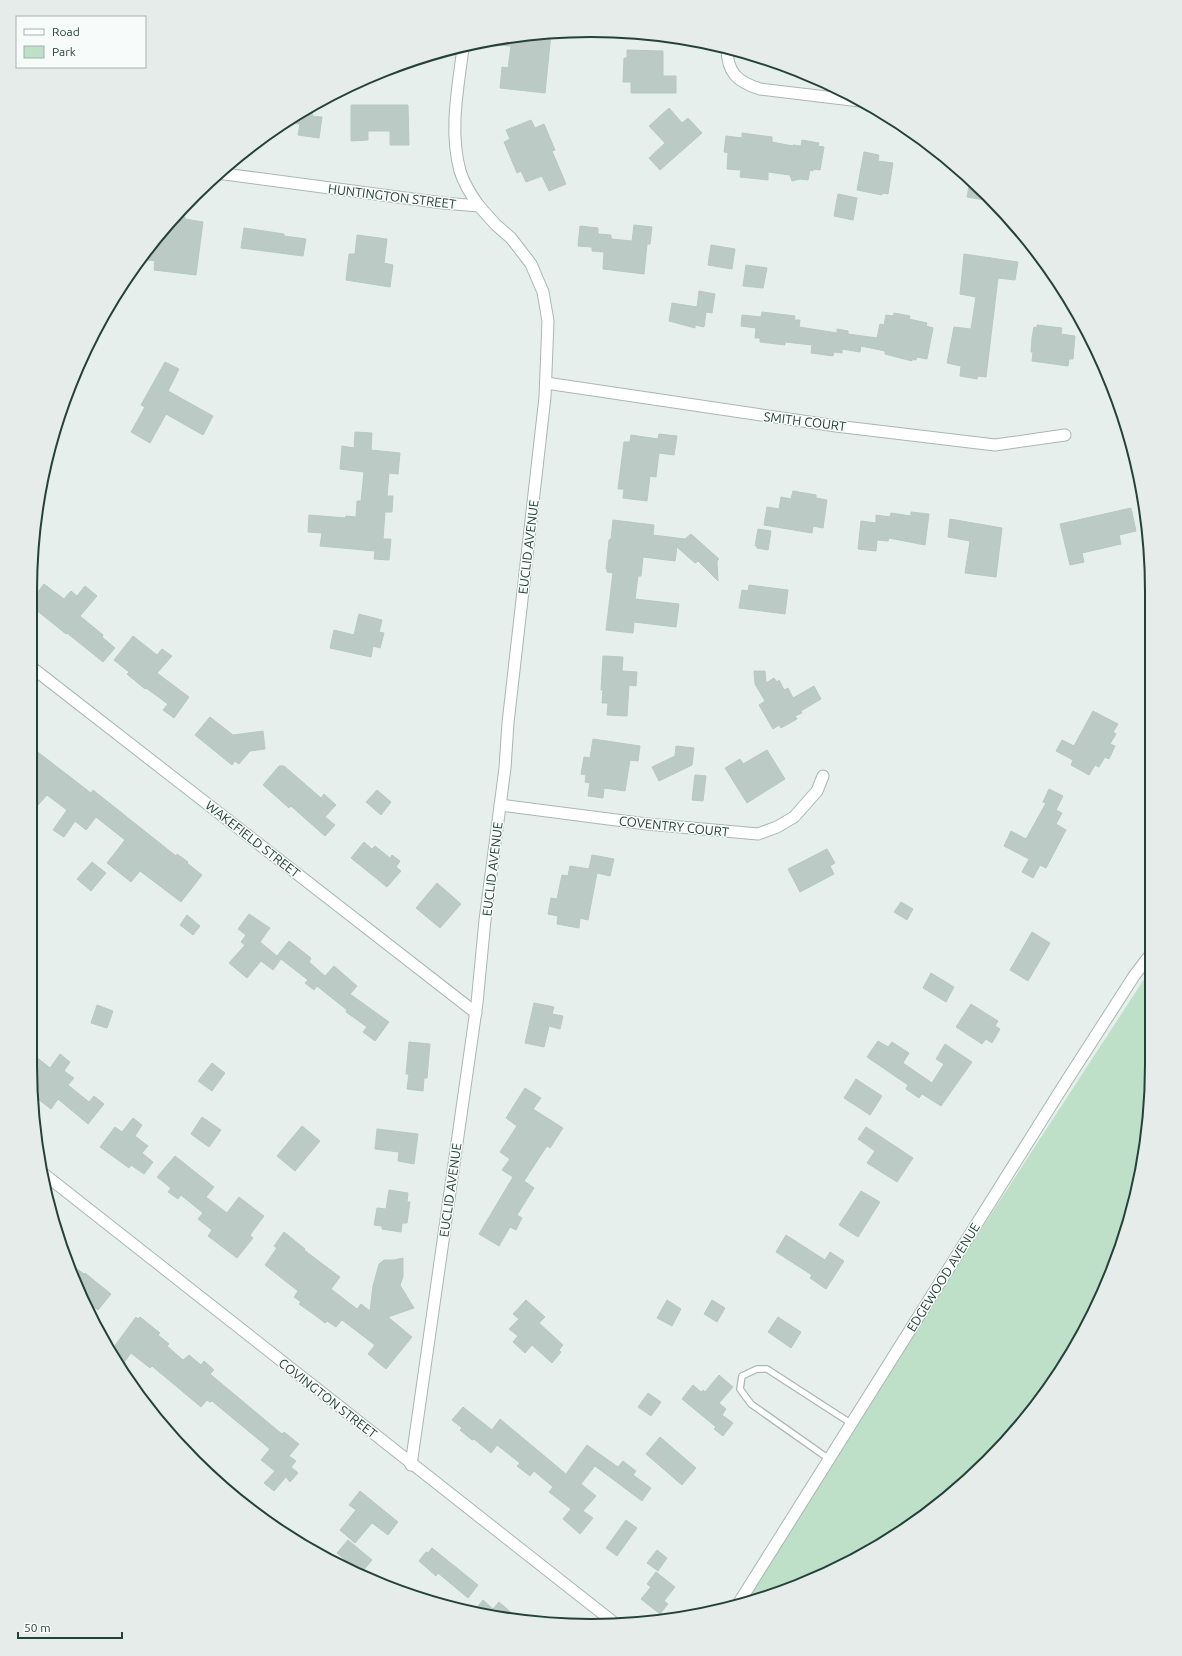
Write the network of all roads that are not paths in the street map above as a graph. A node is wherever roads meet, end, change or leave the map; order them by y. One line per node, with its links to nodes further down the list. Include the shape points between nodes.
1 (462, 53): 5 (street, via 454,122 456,148 464,182)
2 (727, 54): 3 (street, via 731,70 748,86)
3 (846, 99)
4 (226, 174): 5 (street, HUNTINGTON STREET)
5 (479, 206): 6 (street, EUCLID AVENUE, via 518,246 536,273 543,292 548,321)
6 (546, 383): 7 (street, SMITH COURT, via 836,426 995,445); 10 (street, EUCLID AVENUE)
7 (1065, 435)
8 (37, 671): 12 (street, WAKEFIELD STREET)
9 (823, 776): 10 (street, COVENTRY COURT, via 817,791 794,817 758,834 647,824)
10 (500, 805): 12 (street, EUCLID AVENUE)
11 (1145, 962): 14 (street, EDGEWOOD AVENUE, via 1062,1088)
12 (476, 1013): 16 (street, EUCLID AVENUE)
13 (49, 1178): 16 (street, COVINGTON STREET)
14 (852, 1424): 15 (street, EDGEWOOD AVENUE); 15 (lane, via 767,1369 758,1369 742,1376 740,1389 751,1404)
15 (829, 1459): 17 (street, EDGEWOOD AVENUE)
16 (411, 1464): 18 (street, COVINGTON STREET)
17 (742, 1598)
18 (609, 1619)

